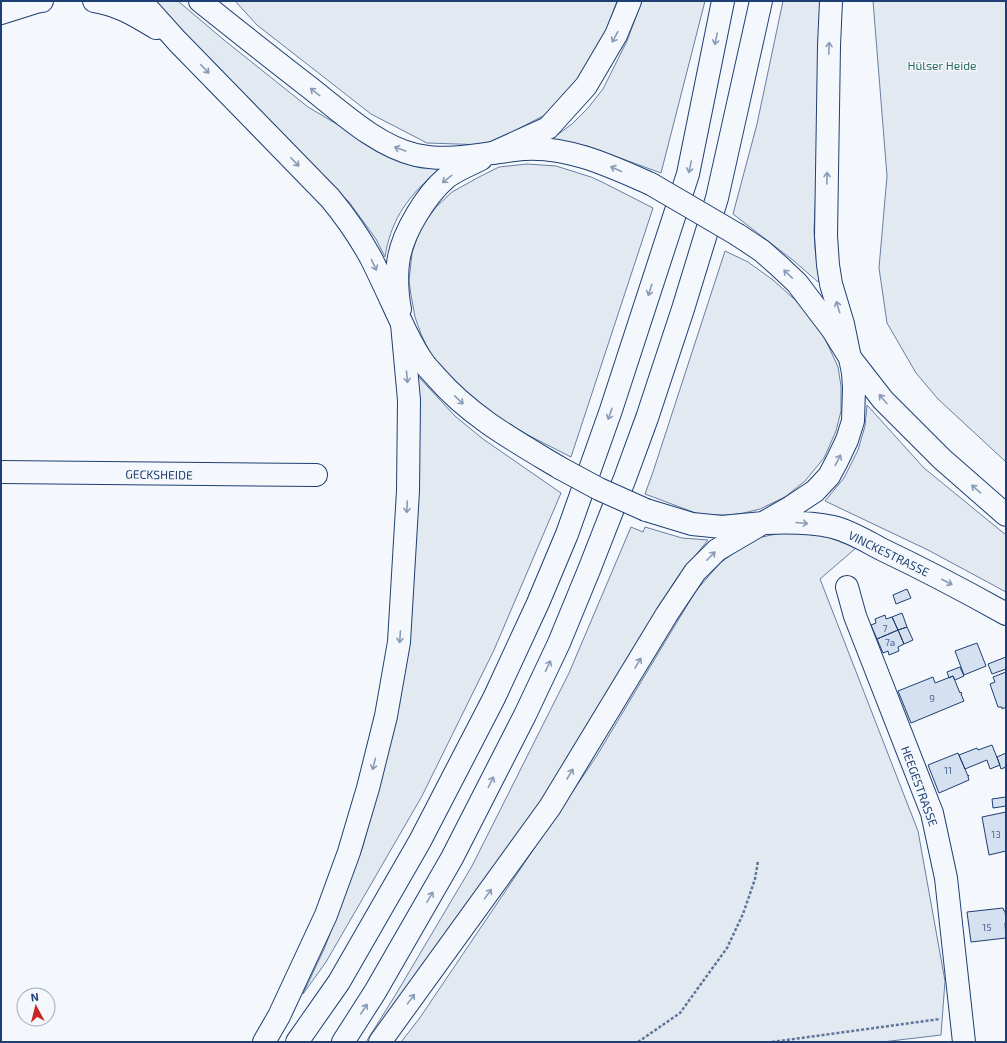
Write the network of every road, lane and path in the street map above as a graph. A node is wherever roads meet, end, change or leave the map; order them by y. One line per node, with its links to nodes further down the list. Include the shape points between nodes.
1 (42, 1): 10 (main road)
2 (94, 1): 12 (main road, via 132,13)
3 (141, 1): 12 (main road)
4 (200, 1): 11 (main road)
5 (223, 1): 11 (main road)
6 (630, 1): 13 (main road, one-way to 13, via 616,35 586,86 548,128)
7 (723, 1): 25 (main road, one-way to 25, via 688,174 611,410 567,534 494,698 420,841 339,982)
8 (761, 1): 26 (main road, one-way to 8, via 375,992 452,858 525,715 559,643 626,478 717,198)
9 (831, 1): 15 (main road, one-way to 9, via 831,284 826,236)
10 (1, 13)
11 (240, 33): 13 (main road, one-way to 11, via 463,157 432,157 416,155 386,144)
12 (177, 41): 14 (main road, VINCKESTRASSE, one-way to 14, via 342,212 371,258)
13 (493, 153): 14 (main road, one-way to 14, via 446,178 414,220 399,257 398,300); 15 (main road, one-way to 13, bridge, via 832,329 797,283 780,266 762,251 651,184 610,166 572,154 525,149)
14 (402, 324): 19 (main road, VINCKESTRASSE, one-way to 19, bridge, via 424,363 468,409 509,438 560,468 646,510 692,524 722,527); 24 (main road, one-way to 24, via 409,400 408,491 399,642 386,716 349,852 326,915 279,1016)
15 (850, 358): 18 (main road, one-way to 15, via 936,454 883,400); 19 (main road, one-way to 15, via 815,491 838,461 853,421 854,388)
16 (1, 472): 17 (main road, GECKSHEIDE)
17 (316, 475)
18 (1006, 514)
19 (763, 523): 21 (main road, VINCKESTRASSE, one-way to 21, via 791,522 835,528); 27 (main road, one-way to 19, via 550,807 695,572 717,550)
20 (847, 587): 23 (main road, HEEGESTRASSE, via 855,616 932,813 946,878)
21 (1006, 614)
22 (758, 861): 28 (path, via 755,879 743,914 728,948 680,1013)
23 (962, 1017): 29 (path); 30 (main road, HEEGESTRASSE)
24 (264, 1042)
25 (297, 1042)
26 (343, 1042)
27 (380, 1042)
28 (638, 1042)
29 (772, 1042)
30 (964, 1042)

